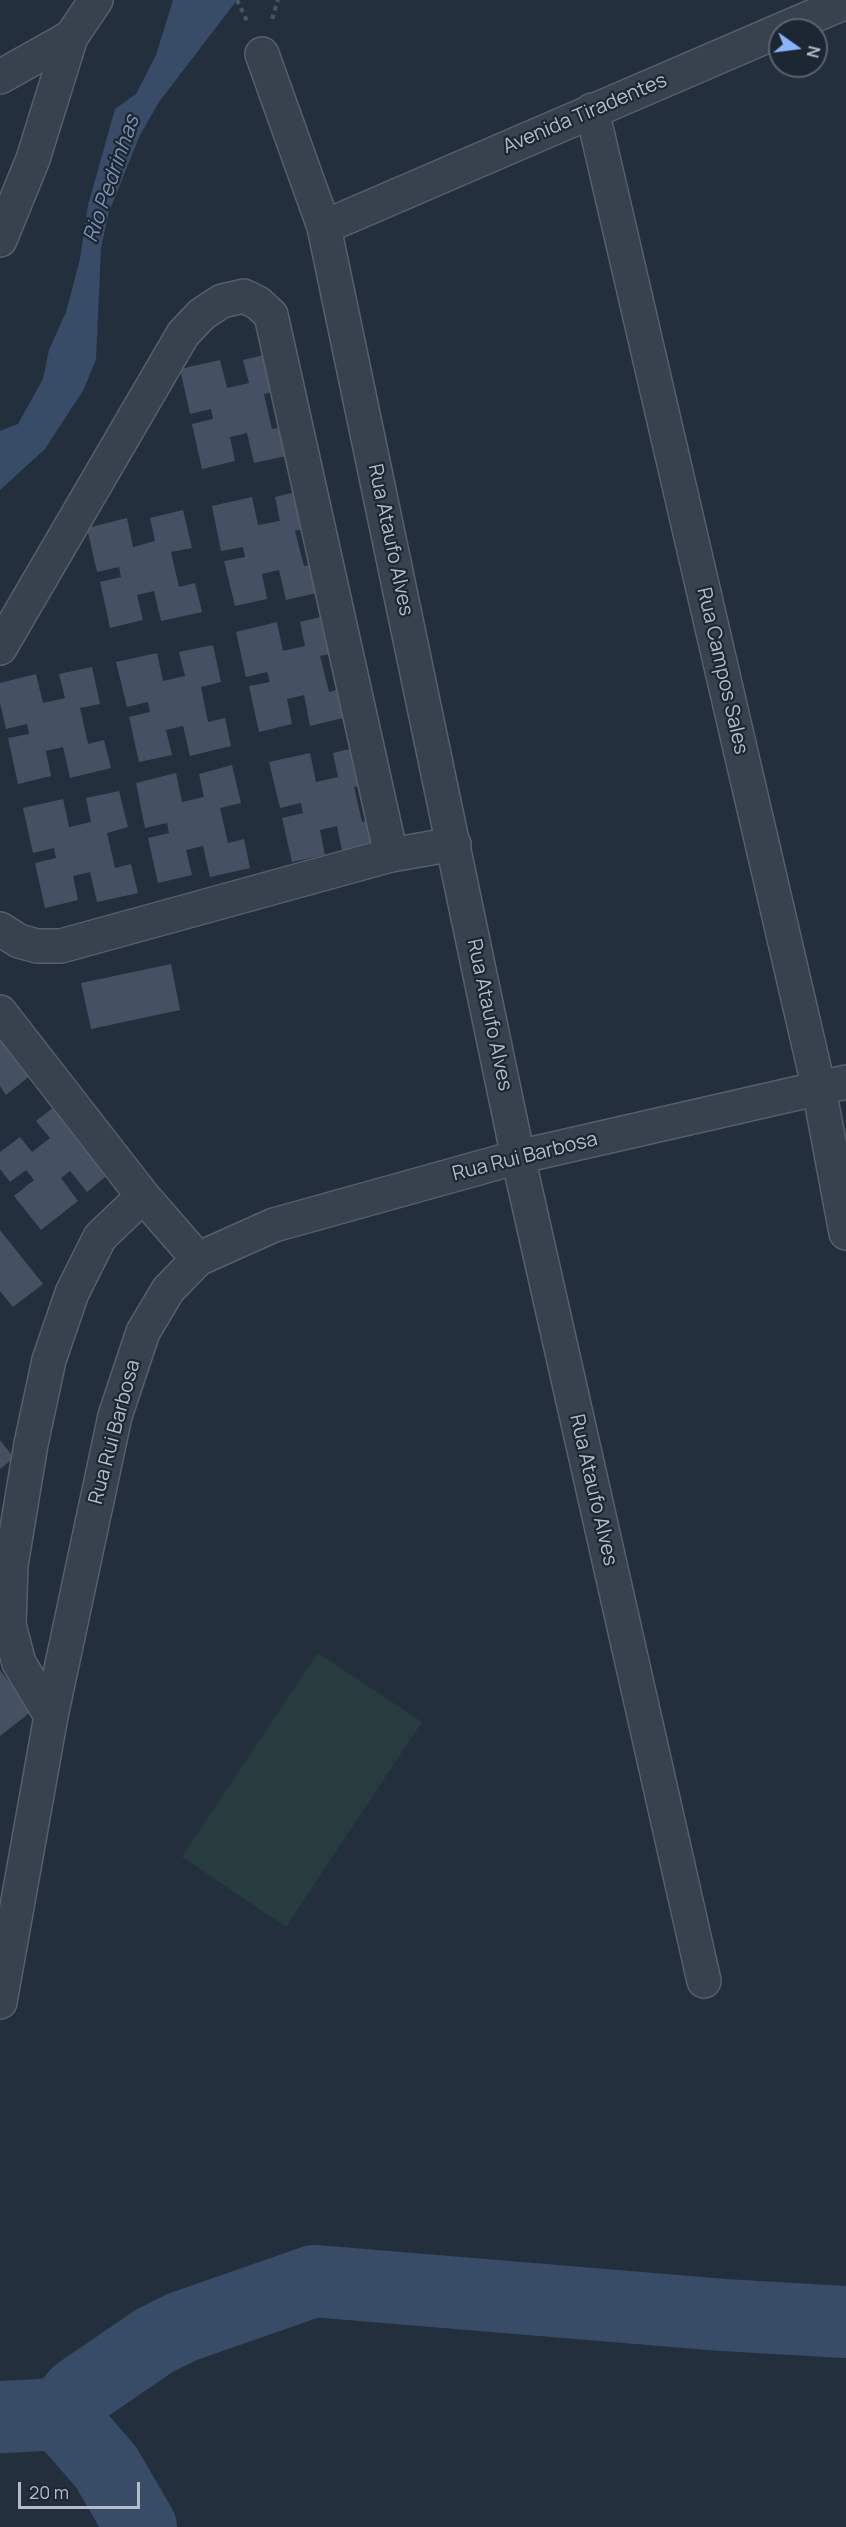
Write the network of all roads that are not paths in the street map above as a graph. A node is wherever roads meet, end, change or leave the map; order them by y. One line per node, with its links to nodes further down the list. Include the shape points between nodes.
1 (96, 0): 3 (street)
2 (846, 2): 6 (street, Avenida Tiradentes)
3 (71, 37): 5 (street); 8 (street, via 33,159)
4 (262, 54): 7 (street, Rua Ataufo Alves)
5 (0, 76)
6 (592, 111): 7 (street, Avenida Tiradentes); 14 (street, Rua Campos Sales)
7 (324, 227): 10 (street, Rua Ataufo Alves)
8 (0, 240)
9 (0, 648): 11 (street, via 183,334 222,301 243,296 258,303 271,315)
10 (453, 844): 11 (street); 15 (street, Rua Ataufo Alves)
11 (392, 855): 12 (street, via 62,946 37,946)
12 (0, 929)
13 (0, 1012): 16 (street)
14 (832, 1085): 15 (street, Rua Rui Barbosa); 17 (street, Rua Campos Sales)
15 (518, 1158): 18 (street, Rua Rui Barbosa, via 274,1225); 20 (street, Rua Ataufo Alves)
16 (143, 1196): 18 (street); 19 (street, via 100,1237 72,1293 49,1360 31,1443 11,1565 9,1625 19,1663)
17 (846, 1233)
18 (198, 1259): 19 (street, Rua Rui Barbosa, via 168,1290 143,1332 115,1416)
19 (51, 1716): 21 (street, Rua Rui Barbosa)
20 (705, 1981)
21 (0, 2002)

